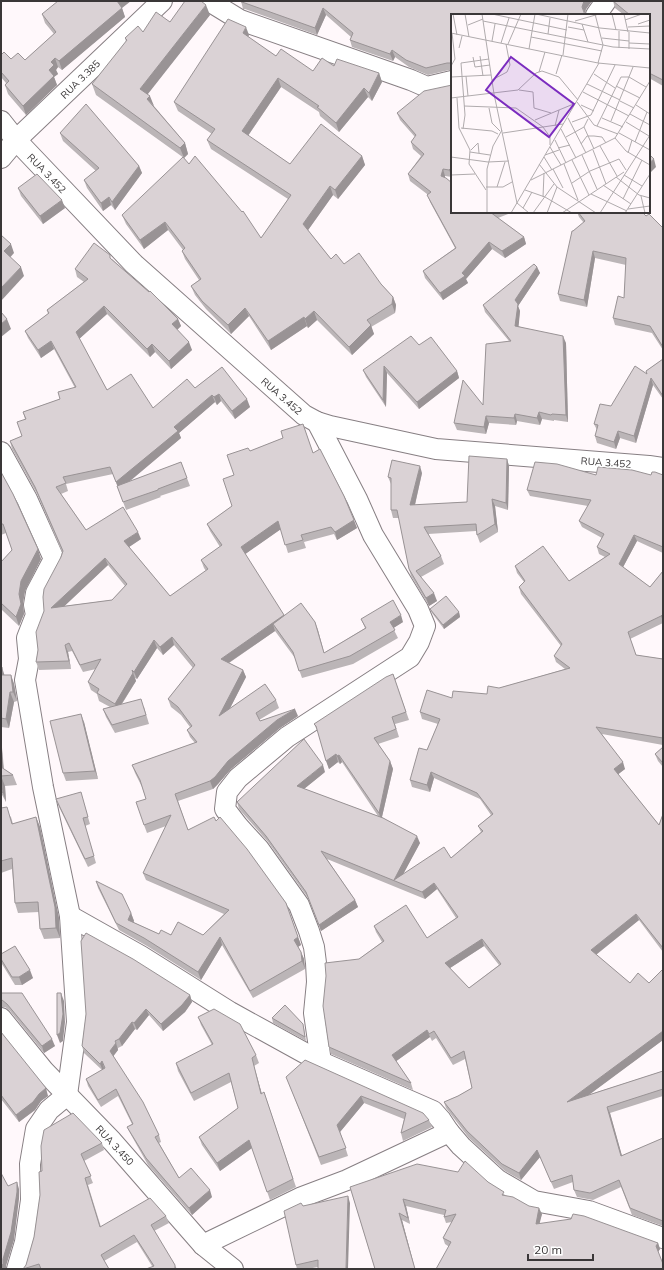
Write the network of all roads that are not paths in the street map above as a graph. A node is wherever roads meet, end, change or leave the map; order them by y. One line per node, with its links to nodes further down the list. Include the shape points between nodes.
1 (162, 1): 7 (street, RUA 3.385)
2 (210, 1): 5 (street, via 240,20 427,86)
3 (606, 1): 4 (street)
4 (597, 14)
5 (451, 81)
6 (1, 121): 7 (street, RUA 3.452)
7 (16, 140): 8 (street, RUA 3.385); 9 (street, RUA 3.452, via 134,264 304,415)
8 (1, 158)
9 (317, 422): 11 (street, RUA 3.452, via 436,449); 14 (street, via 373,535 418,609 425,626 410,657 287,737 238,778 227,792 225,809 259,849 299,905 309,932 316,963 314,1013)
10 (1, 452): 12 (street, via 27,499 54,559 36,593 36,615 27,638 29,659 25,680 43,787)
11 (663, 468)
12 (70, 916): 14 (street, via 141,956 230,1012); 15 (street, via 77,1022)
13 (1, 1018): 15 (street, RUA 3.450)
14 (321, 1062): 16 (street, via 433,1111)
15 (67, 1095): 18 (street, RUA 3.450, via 112,1141); 19 (street, via 49,1110 36,1129 30,1164 31,1200 25,1242)
16 (449, 1132): 17 (street, via 498,1180 534,1201 589,1211); 18 (street)
17 (663, 1238)
18 (202, 1244): 20 (street, RUA 3.450)
19 (17, 1269)
20 (233, 1269)

